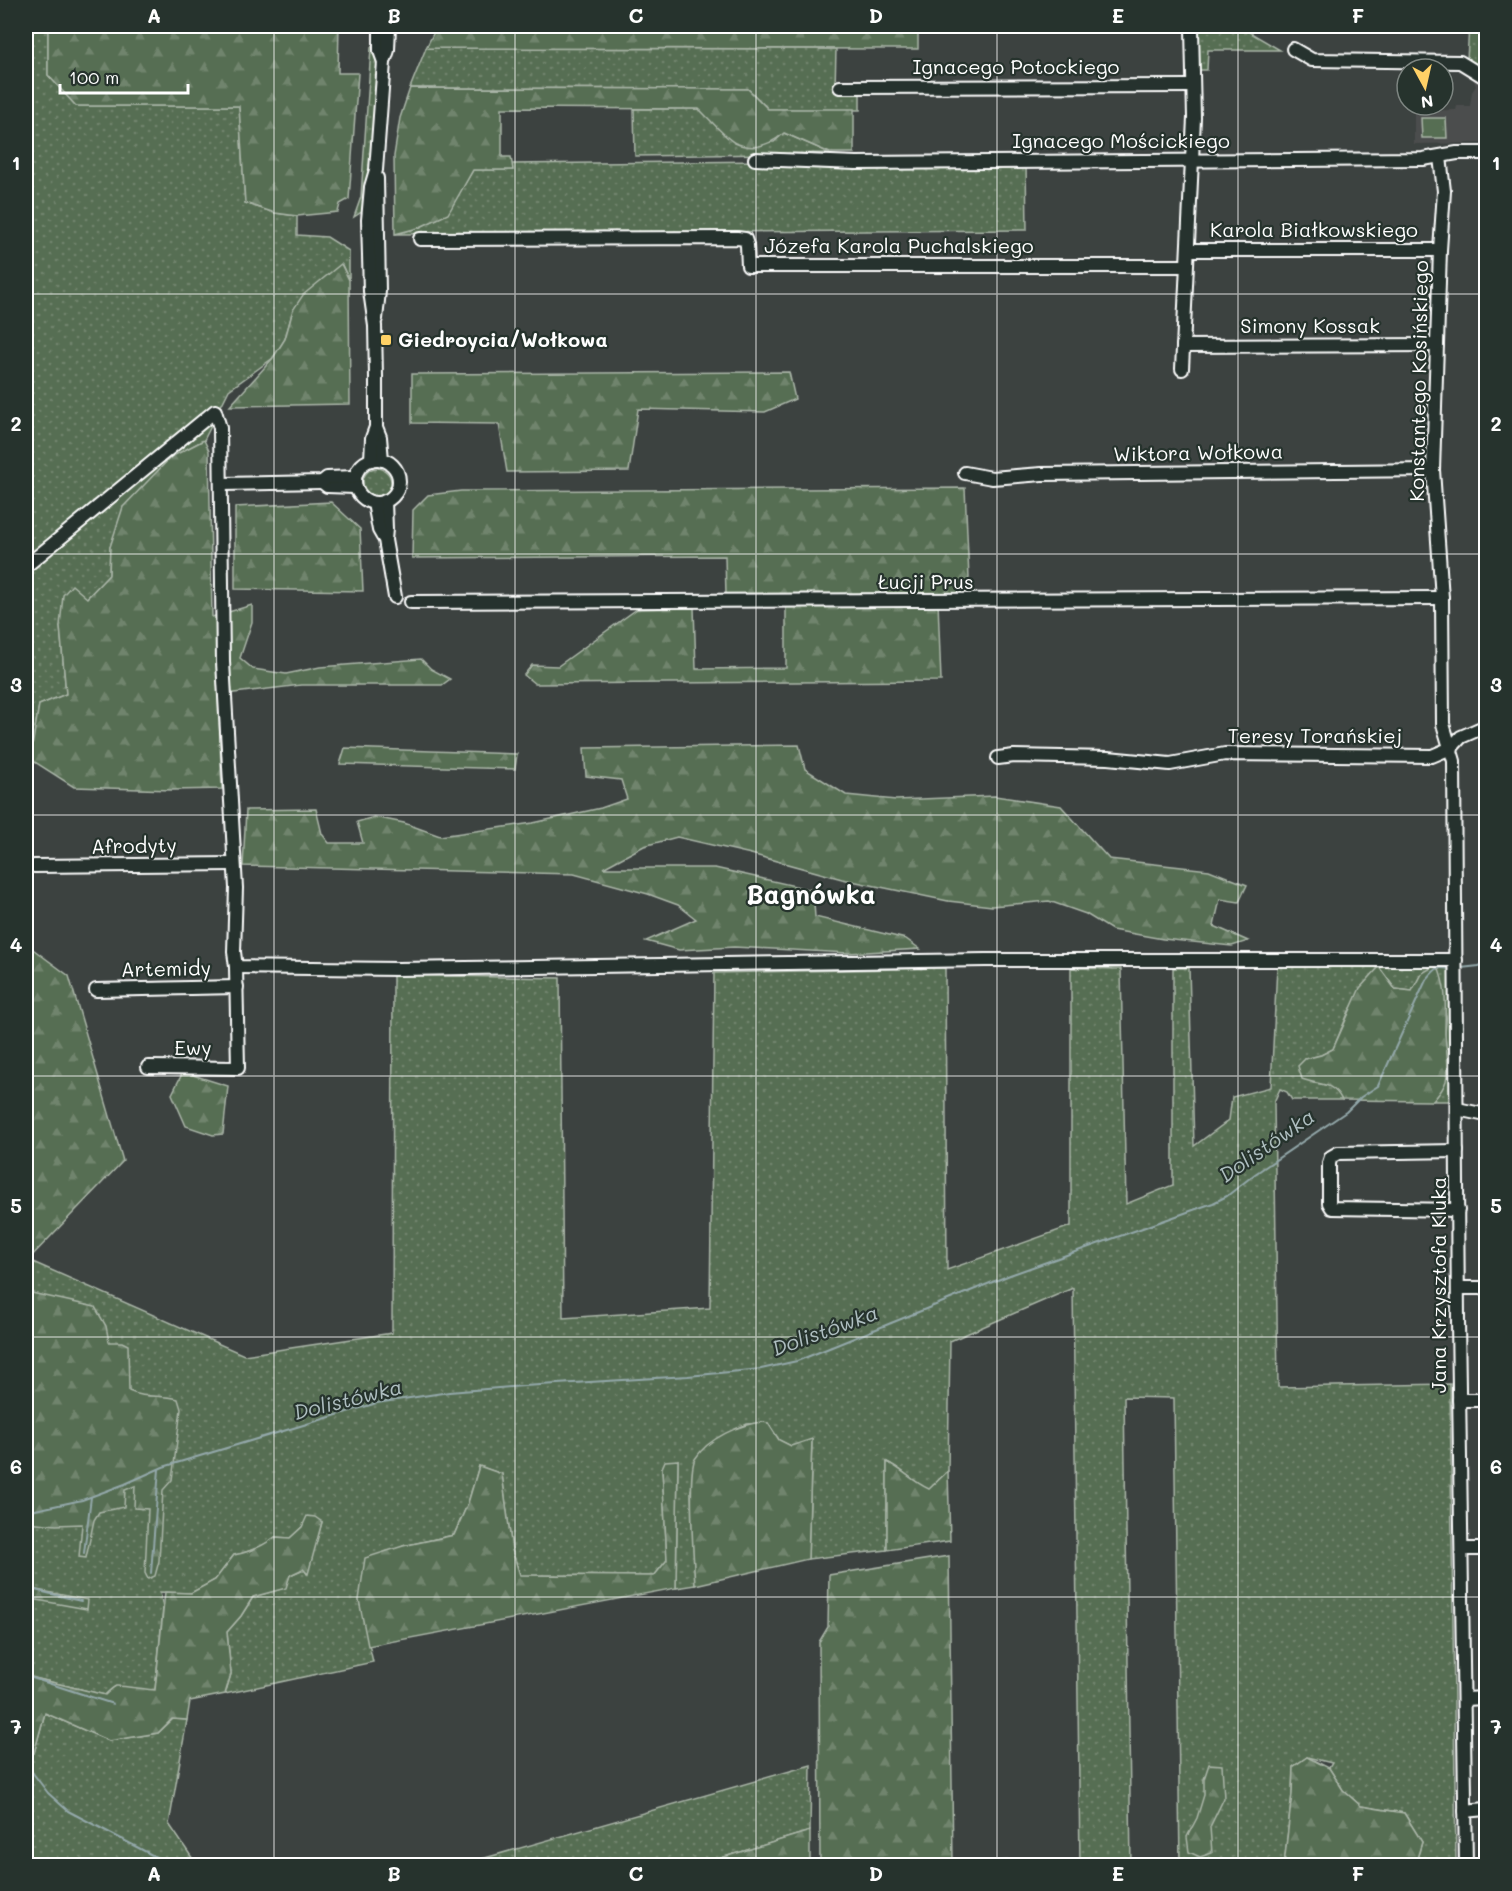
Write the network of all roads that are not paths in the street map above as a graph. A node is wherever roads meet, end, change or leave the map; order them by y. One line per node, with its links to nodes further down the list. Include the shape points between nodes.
1 (380, 26): 5 (street)
2 (389, 26): 5 (street)
3 (1192, 28): 7 (street)
4 (1293, 49): 6 (street, via 1312,60 1460,62)
5 (384, 62): 20 (street, via 376,170 379,187 373,225 379,305 375,326 376,427 380,437)
6 (1486, 78)
7 (1193, 86): 8 (street, Ignacego Potockiego); 12 (street)
8 (840, 87)
9 (1486, 153): 10 (street, Ignacego Mościckiego)
10 (1440, 157): 12 (street, Ignacego Mościckiego); 15 (street, Konstantego Kosińskiego, via 1444,191)
11 (755, 159): 12 (street, Ignacego Mościckiego, via 856,163)
12 (1192, 160): 14 (street)
13 (420, 239): 16 (street, Józefa Karola Puchalskiego, via 737,238 745,239 748,266)
14 (1188, 250): 15 (street, Karola Białkowskiego); 16 (street)
15 (1440, 250): 17 (street, Konstantego Kosińskiego)
16 (1186, 266): 18 (street)
17 (1437, 345): 18 (street, Simony Kossak); 21 (street, Konstantego Kosińskiego)
18 (1183, 346): 19 (street)
19 (1182, 369)
20 (377, 460): 23 (street, via 361,466); 25 (street, via 392,466 398,480 395,493)
21 (1433, 470): 22 (street, Wiktora Wołkowa, via 1042,474 992,478); 28 (street, Konstantego Kosińskiego)
22 (965, 473)
23 (355, 482): 24 (street, via 327,486 322,482); 25 (street, via 362,498)
24 (222, 484): 26 (street, via 220,428 215,411); 33 (street, via 223,662)
25 (380, 502): 27 (street, via 379,530 385,540)
26 (26, 566)
27 (395, 597)
28 (1442, 598): 29 (street, Łucji Prus); 31 (street, Konstantego Kosińskiego, via 1443,724)
29 (411, 602)
30 (1486, 726): 31 (street, via 1461,738)
31 (1451, 748): 32 (street, Teresy Torańskiej, via 1432,756 1226,754 1170,764 1108,758); 35 (street, Jana Krzysztofa Kluka)
32 (998, 758)
33 (234, 864): 34 (street, Afrodyty); 36 (street)
34 (34, 866)
35 (1456, 960): 36 (street); 40 (street, Jana Krzysztofa Kluka)
36 (236, 967): 37 (street)
37 (237, 987): 38 (street, Artemidy); 39 (street, Ewy, via 238,1068)
38 (96, 990)
39 (148, 1067)
40 (1457, 1109): 41 (street); 42 (street, Jana Krzysztofa Kluka)
41 (1486, 1115)
42 (1458, 1151): 43 (street, Jana Krzysztofa Kluka); 43 (street, via 1338,1153 1329,1163 1332,1208)
43 (1458, 1210): 44 (street, Jana Krzysztofa Kluka)
44 (1458, 1288): 45 (street); 46 (street, Jana Krzysztofa Kluka)
45 (1486, 1288)
46 (1459, 1400): 47 (street); 48 (street, Jana Krzysztofa Kluka)
47 (1486, 1400)
48 (1462, 1549): 49 (street); 51 (street, Jana Krzysztofa Kluka)
49 (1486, 1549)
50 (1486, 1698): 51 (street)
51 (1464, 1700): 53 (street, Jana Krzysztofa Kluka)
52 (1486, 1809): 53 (street)
53 (1466, 1811): 54 (street, Jana Krzysztofa Kluka)
54 (1466, 1866)

